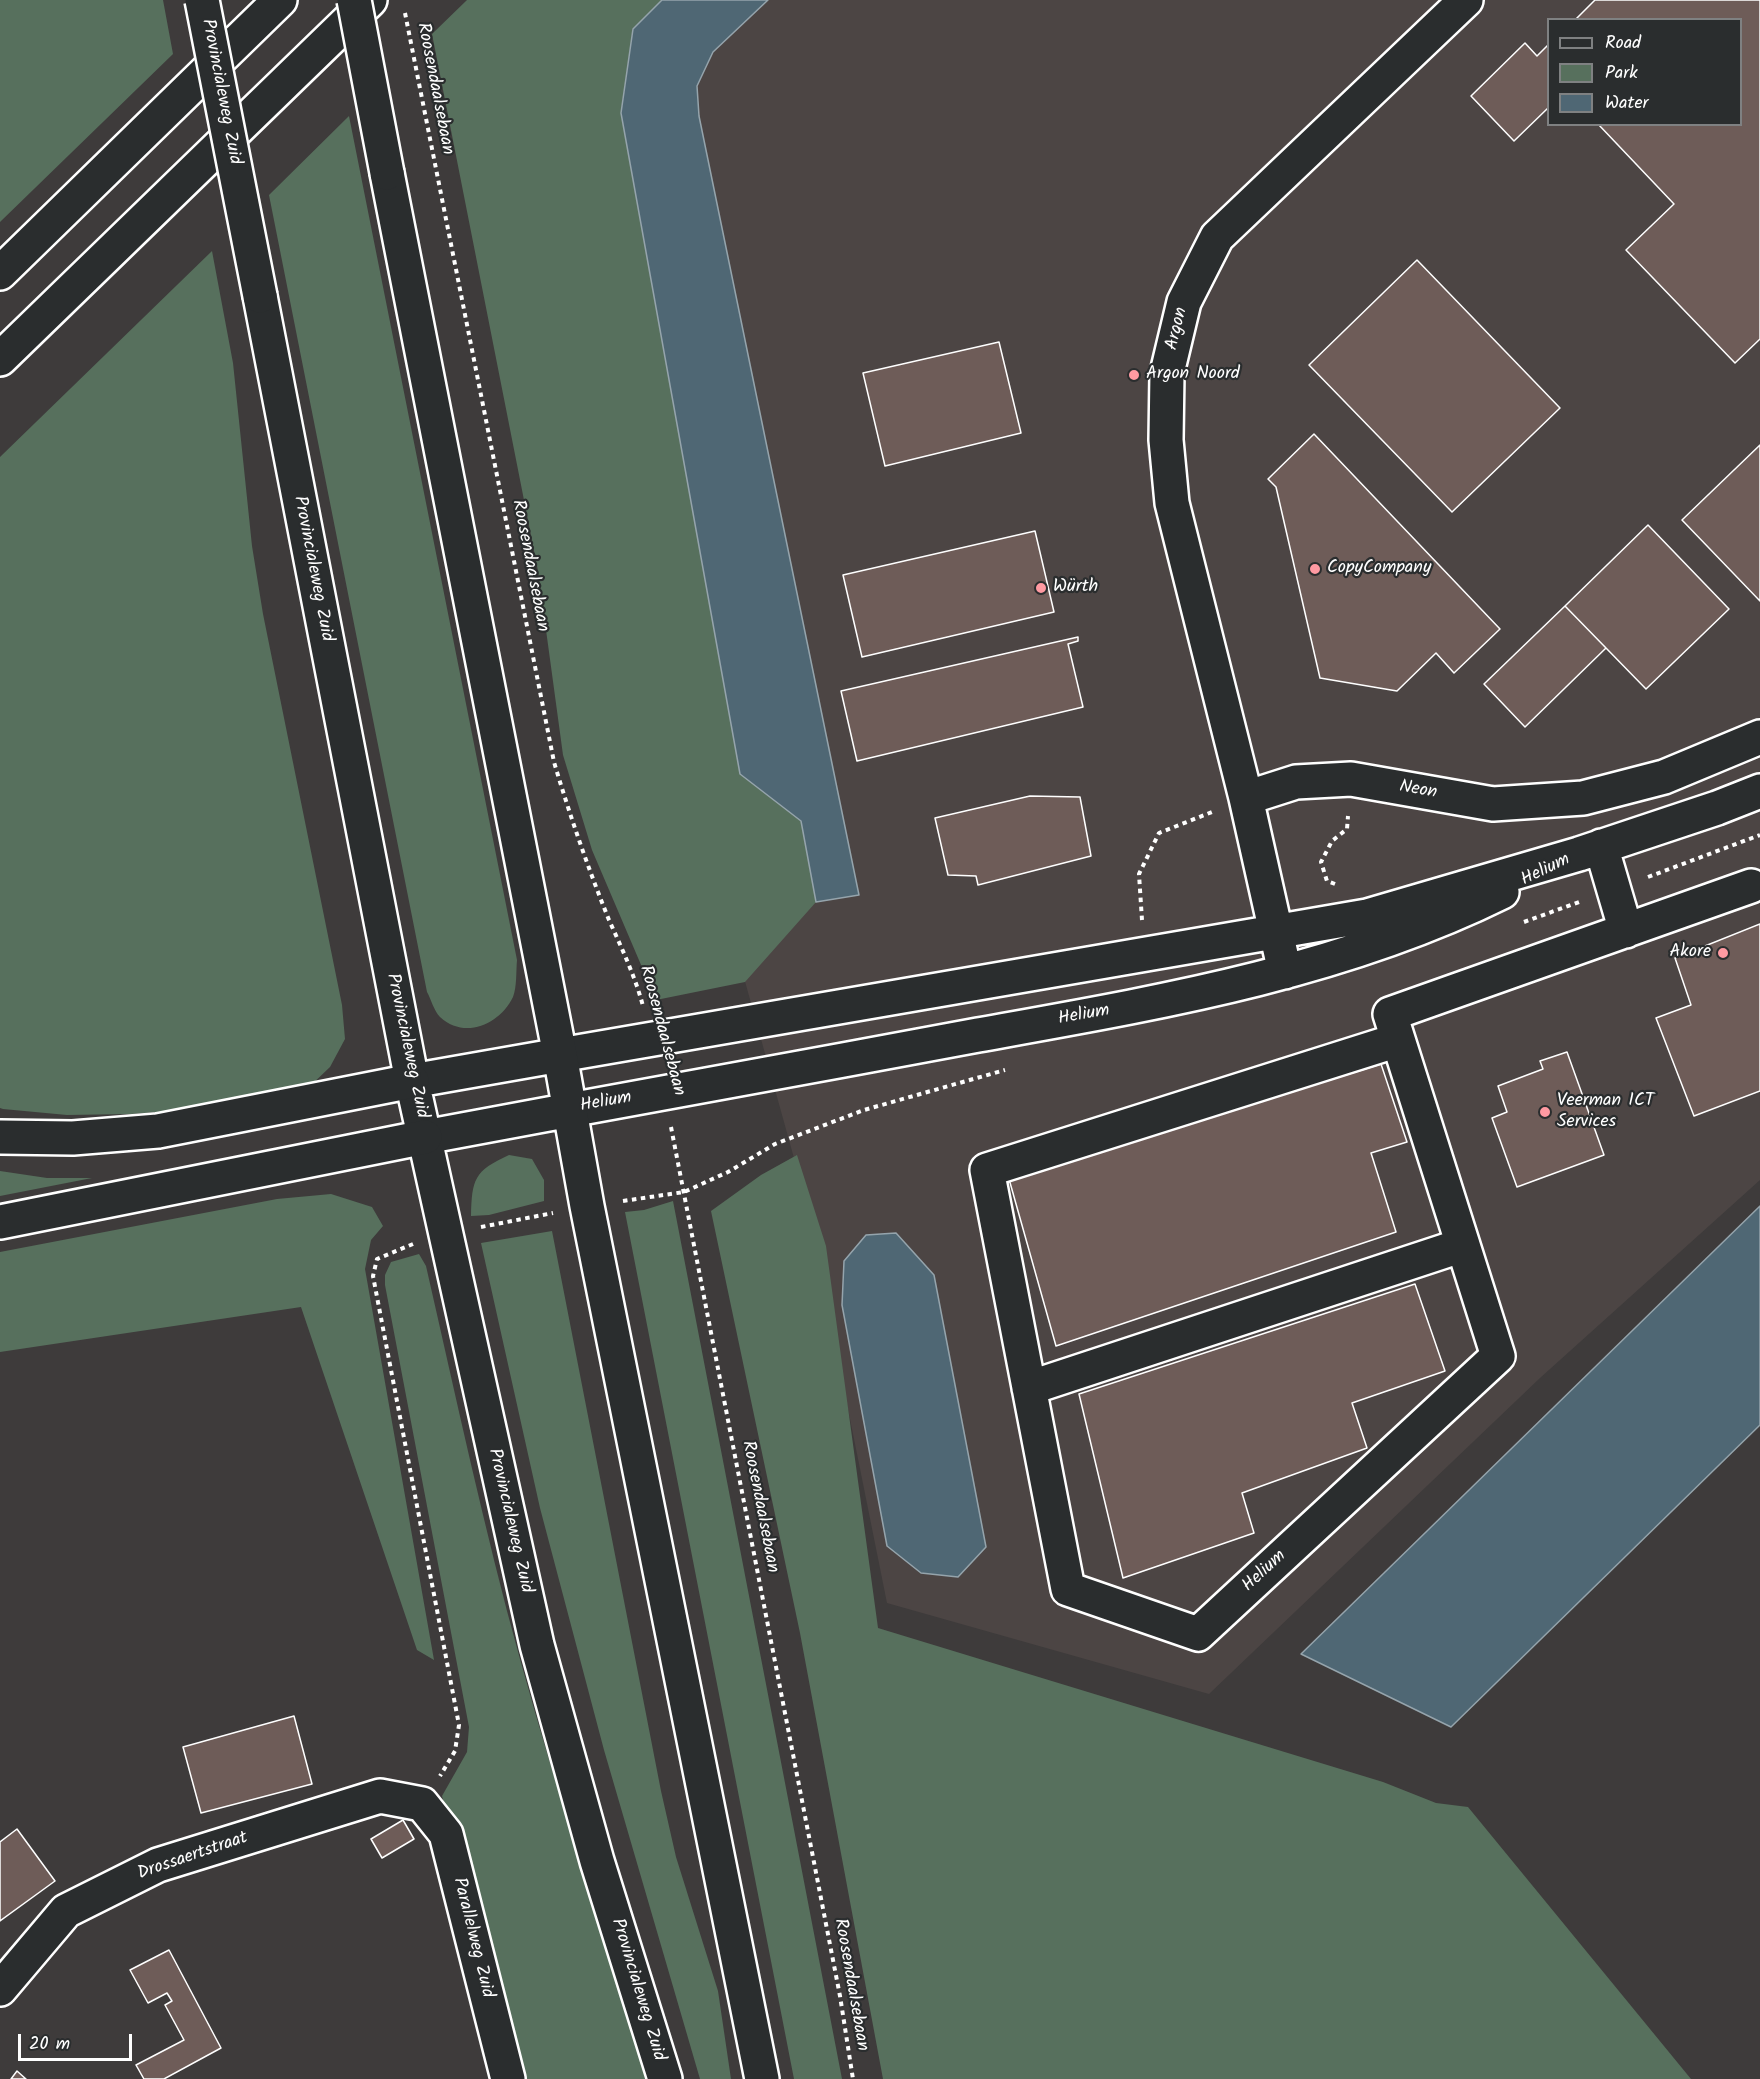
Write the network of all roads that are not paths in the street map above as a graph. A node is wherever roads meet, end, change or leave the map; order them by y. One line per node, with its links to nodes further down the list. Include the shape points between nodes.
1 (202, 0): 18 (main road, Provincialeweg Zuid, bridge)
2 (279, 0): 6 (main road)
3 (354, 0): 17 (main road, bridge)
4 (370, 0): 7 (main road)
5 (1466, 0): 10 (main road, Argon, via 1217,237 1184,302 1167,374 1166,440 1172,503)
6 (0, 273)
7 (0, 359)
8 (1760, 737): 10 (main road, Neon, via 1664,777 1583,798 1492,804 1351,779 1296,783)
9 (1760, 791): 11 (main road, Helium)
10 (1246, 798): 13 (main road)
11 (1590, 850): 13 (main road, Helium, via 1367,916); 14 (main road); 15 (main road, Helium, via 1444,921 1376,946)
12 (1751, 886): 14 (main road, Helium)
13 (1276, 930): 15 (main road); 17 (main road, Helium)
14 (1626, 931): 16 (main road, Helium)
15 (1285, 972): 19 (main road, Helium, via 1158,1003)
16 (1394, 1027): 23 (main road, Helium); 24 (main road, Helium, via 987,1170)
17 (560, 1055): 18 (main road, Helium); 19 (main road)
18 (412, 1081): 20 (main road, Helium, via 158,1131 73,1138); 21 (main road, Provincialeweg Zuid)
19 (570, 1110): 21 (main road, Helium); 29 (main road)
20 (0, 1137)
21 (424, 1137): 22 (main road, Helium); 28 (main road, Provincialeweg Zuid, via 537,1645 597,1861)
22 (0, 1222)
23 (1463, 1245): 24 (main road); 24 (main road, Helium, via 1498,1356 1198,1634 1068,1589)
24 (1029, 1388)
25 (422, 1804): 26 (main road, Drossaertstraat, via 380,1796 159,1865 66,1911); 27 (main road, Parallelweg Zuid, via 446,1833)
26 (0, 1989)
27 (508, 2079)
28 (665, 2079)
29 (762, 2079)

